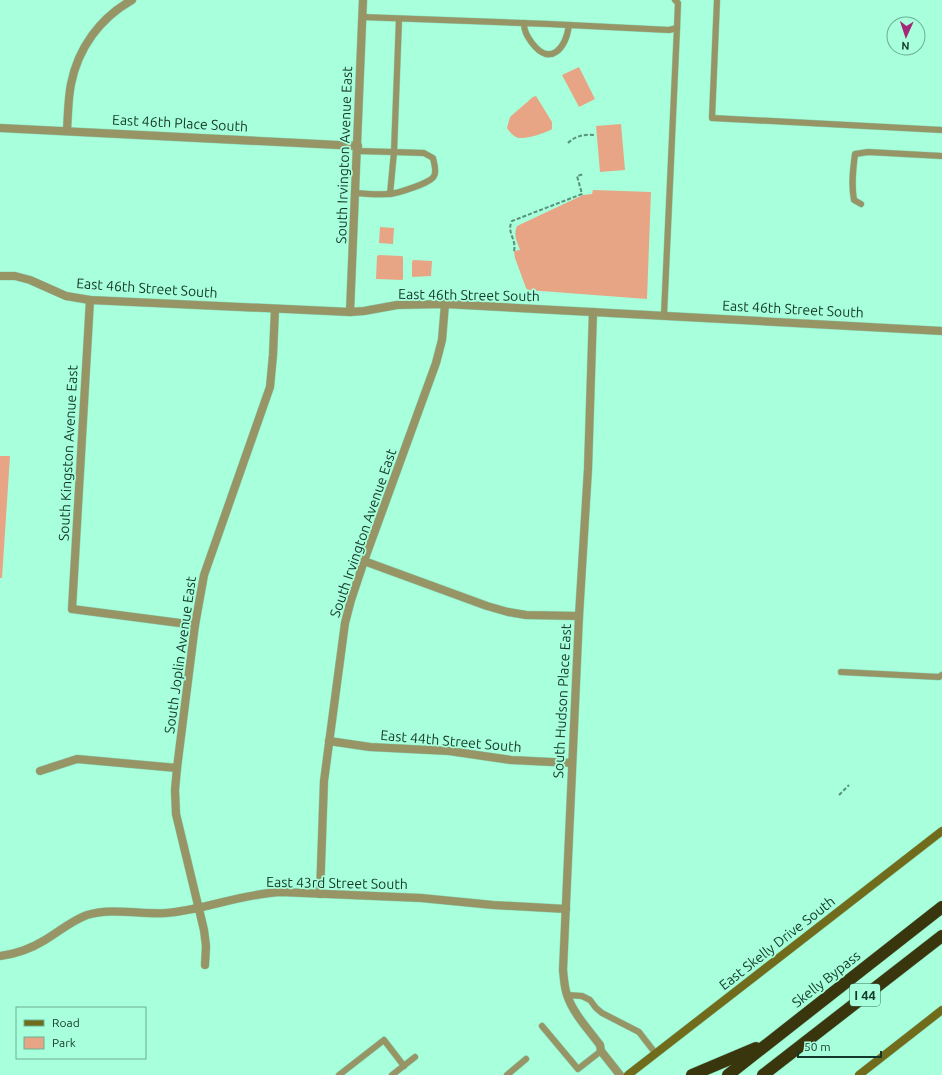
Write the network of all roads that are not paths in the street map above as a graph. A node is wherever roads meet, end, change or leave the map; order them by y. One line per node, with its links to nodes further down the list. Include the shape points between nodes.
1 (132, 0): 11 (street, via 109,15 88,39 81,52 71,85)
2 (363, 0): 5 (street, South Irvington Avenue East)
3 (675, 0): 9 (lane, via 678,3)
4 (717, 0): 12 (lane, via 712,118)
5 (362, 17): 6 (lane); 13 (street, South Irvington Avenue East)
6 (399, 19): 7 (lane); 14 (lane)
7 (524, 23): 8 (lane); 8 (lane, via 527,37 536,49 549,55 557,52 563,44)
8 (569, 25): 9 (lane, via 668,30)
9 (677, 28): 25 (lane)
10 (0, 128): 11 (street, East 46th Place South)
11 (67, 130): 13 (street, East 46th Place South)
12 (942, 130)
13 (358, 149): 14 (lane); 16 (street, South Irvington Avenue East)
14 (394, 152): 17 (lane); 17 (lane, via 424,153 433,158 435,176 415,187)
15 (942, 156): 18 (lane, via 868,152 855,154 853,193 854,200)
16 (356, 193): 17 (lane); 23 (street, South Irvington Avenue East)
17 (390, 194)
18 (861, 204)
19 (0, 276): 20 (street, East 46th Street South, via 30,280 66,296)
20 (90, 300): 22 (street, East 46th Street South); 29 (street, South Kingston Avenue East, via 72,609)
21 (445, 304): 23 (street, East 46th Street South, via 397,305); 24 (street, East 46th Street South); 27 (street, South Irvington Avenue East, via 442,340 436,363)
22 (275, 308): 23 (street, East 46th Street South); 29 (street, South Joplin Avenue East, via 270,387 204,575)
23 (350, 312)
24 (593, 312): 25 (street, East 46th Street South); 28 (street, South Hudson Place East, via 588,469)
25 (664, 315): 26 (street, East 46th Street South)
26 (942, 331)
27 (364, 561): 28 (street, via 508,612); 32 (street, South Irvington Avenue East, via 345,623)
28 (579, 616): 33 (street, South Hudson Place East)
29 (195, 625): 34 (street, South Joplin Avenue East)
30 (842, 672): 31 (lane, via 939,677)
31 (942, 675)
32 (329, 741): 33 (street, East 44th Street South, via 370,747 449,751 511,760); 37 (street, South Irvington Avenue East, via 324,781)
33 (572, 763): 40 (street, South Hudson Place East)
34 (177, 768): 35 (street, via 77,759); 38 (street, South Joplin Avenue East, via 176,814)
35 (40, 771)
36 (942, 831): 49 (main road, East Skelly Drive South)
37 (320, 894): 38 (street, East 43rd Street South, via 263,893); 40 (street, East 43rd Street South, via 420,898)
38 (198, 907): 42 (street, East 43rd Street South, via 165,913 116,910 88,915 73,921 36,945); 43 (street, South Joplin Avenue East, via 206,946)
39 (942, 907): 47 (highway, Skelly Bypass / I 44)
40 (566, 909): 44 (street, South Hudson Place East, via 563,970)
41 (942, 936): 50 (highway, I 44)
42 (0, 956)
43 (205, 965)
44 (567, 995): 48 (street, South Hudson Place East, via 579,1018); 49 (lane, via 582,996 590,1000 602,1013 639,1032)
45 (942, 1010): 63 (main road)
46 (542, 1026): 48 (lane, via 578,1069)
47 (770, 1042): 59 (highway); 60 (highway, Skelly Bypass / I 44)
48 (602, 1051): 57 (street, South Hudson Place East)
49 (656, 1054): 58 (main road, East Skelly Drive South)
50 (789, 1054): 61 (highway, I 44); 62 (highway)
51 (415, 1057): 53 (lane)
52 (526, 1059): 56 (lane)
53 (404, 1066): 54 (lane, via 384,1040); 55 (lane)
54 (339, 1075)
55 (392, 1075)
56 (507, 1075)
57 (620, 1075)
58 (628, 1075)
59 (692, 1075)
60 (728, 1075)
61 (763, 1075)
62 (773, 1075)
63 (859, 1075)

